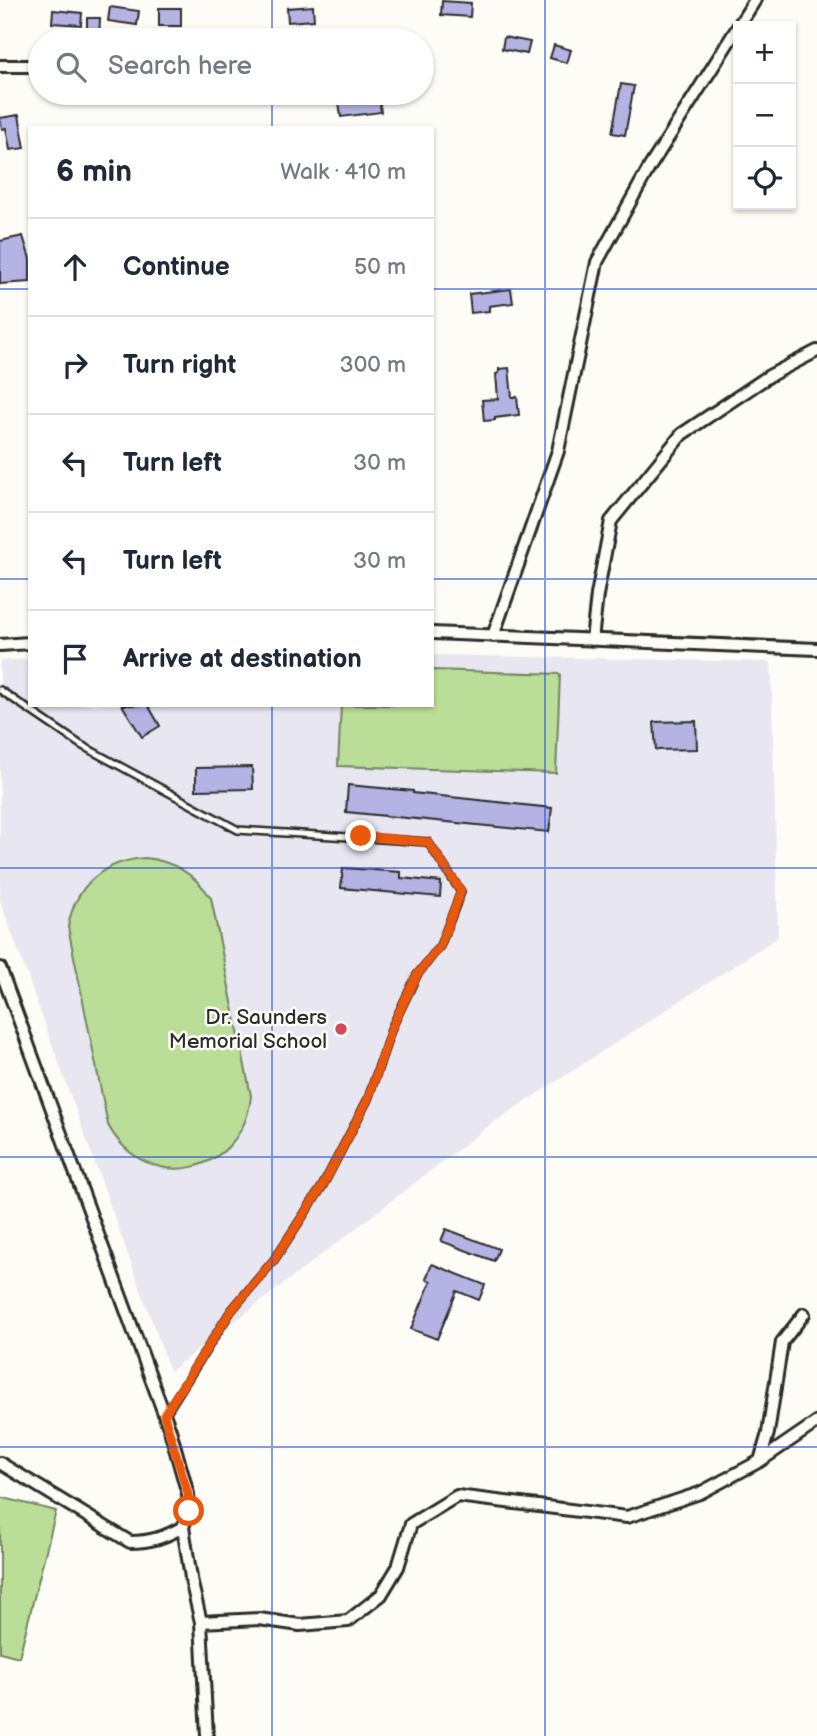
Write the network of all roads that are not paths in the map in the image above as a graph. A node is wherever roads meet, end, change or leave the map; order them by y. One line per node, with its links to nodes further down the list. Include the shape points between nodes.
1 (755, 0): 6 (street, via 649,168 597,262 558,451)
2 (0, 66): 3 (street)
3 (28, 66)
4 (817, 351): 7 (street, via 769,376 682,434 611,521)
5 (434, 634): 6 (street)
6 (493, 636): 7 (street)
7 (592, 640): 10 (street)
8 (28, 643): 9 (street)
9 (0, 645)
10 (817, 649)
11 (0, 690): 14 (lane, via 81,745 238,830 428,842 461,891 440,946 417,975 392,1027 368,1099 322,1187 274,1260 231,1311)
12 (0, 968): 14 (street)
13 (804, 1314): 16 (street, via 782,1342)
14 (164, 1415): 18 (street, via 188,1494 189,1511)
15 (817, 1422): 16 (street)
16 (760, 1461): 19 (street, via 700,1493 626,1517 457,1496 411,1524 398,1567 381,1595 348,1621 300,1625 259,1619)
17 (0, 1463): 18 (street, via 131,1542 149,1542)
18 (183, 1527): 19 (street)
19 (201, 1622): 20 (street)
20 (208, 1736)

